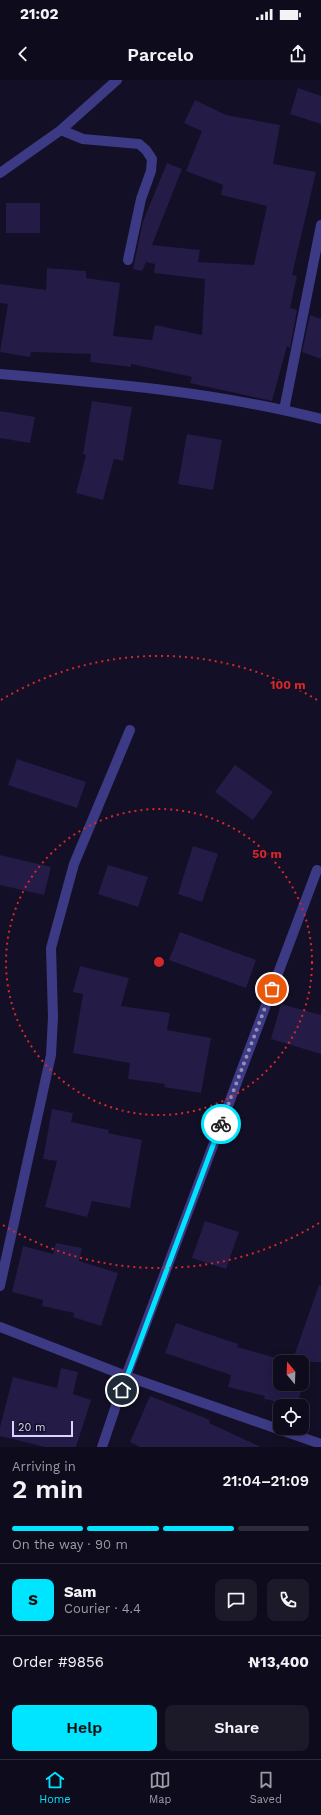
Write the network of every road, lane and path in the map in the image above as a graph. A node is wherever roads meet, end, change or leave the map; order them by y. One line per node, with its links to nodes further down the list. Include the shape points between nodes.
1 (117, 80): 2 (street)
2 (61, 130): 3 (street); 5 (street, via 83,139 139,144 152,159)
3 (0, 173)
4 (321, 225): 7 (street)
5 (128, 260)
6 (0, 374): 7 (street, via 136,386)
7 (284, 410): 8 (street)
8 (321, 419)
9 (130, 730): 11 (street, via 74,864 51,948 51,1055)
10 (317, 870): 13 (street)
11 (0, 1286)
12 (0, 1327): 13 (street)
13 (126, 1376): 14 (street); 15 (street)
14 (321, 1444)
15 (102, 1447)

